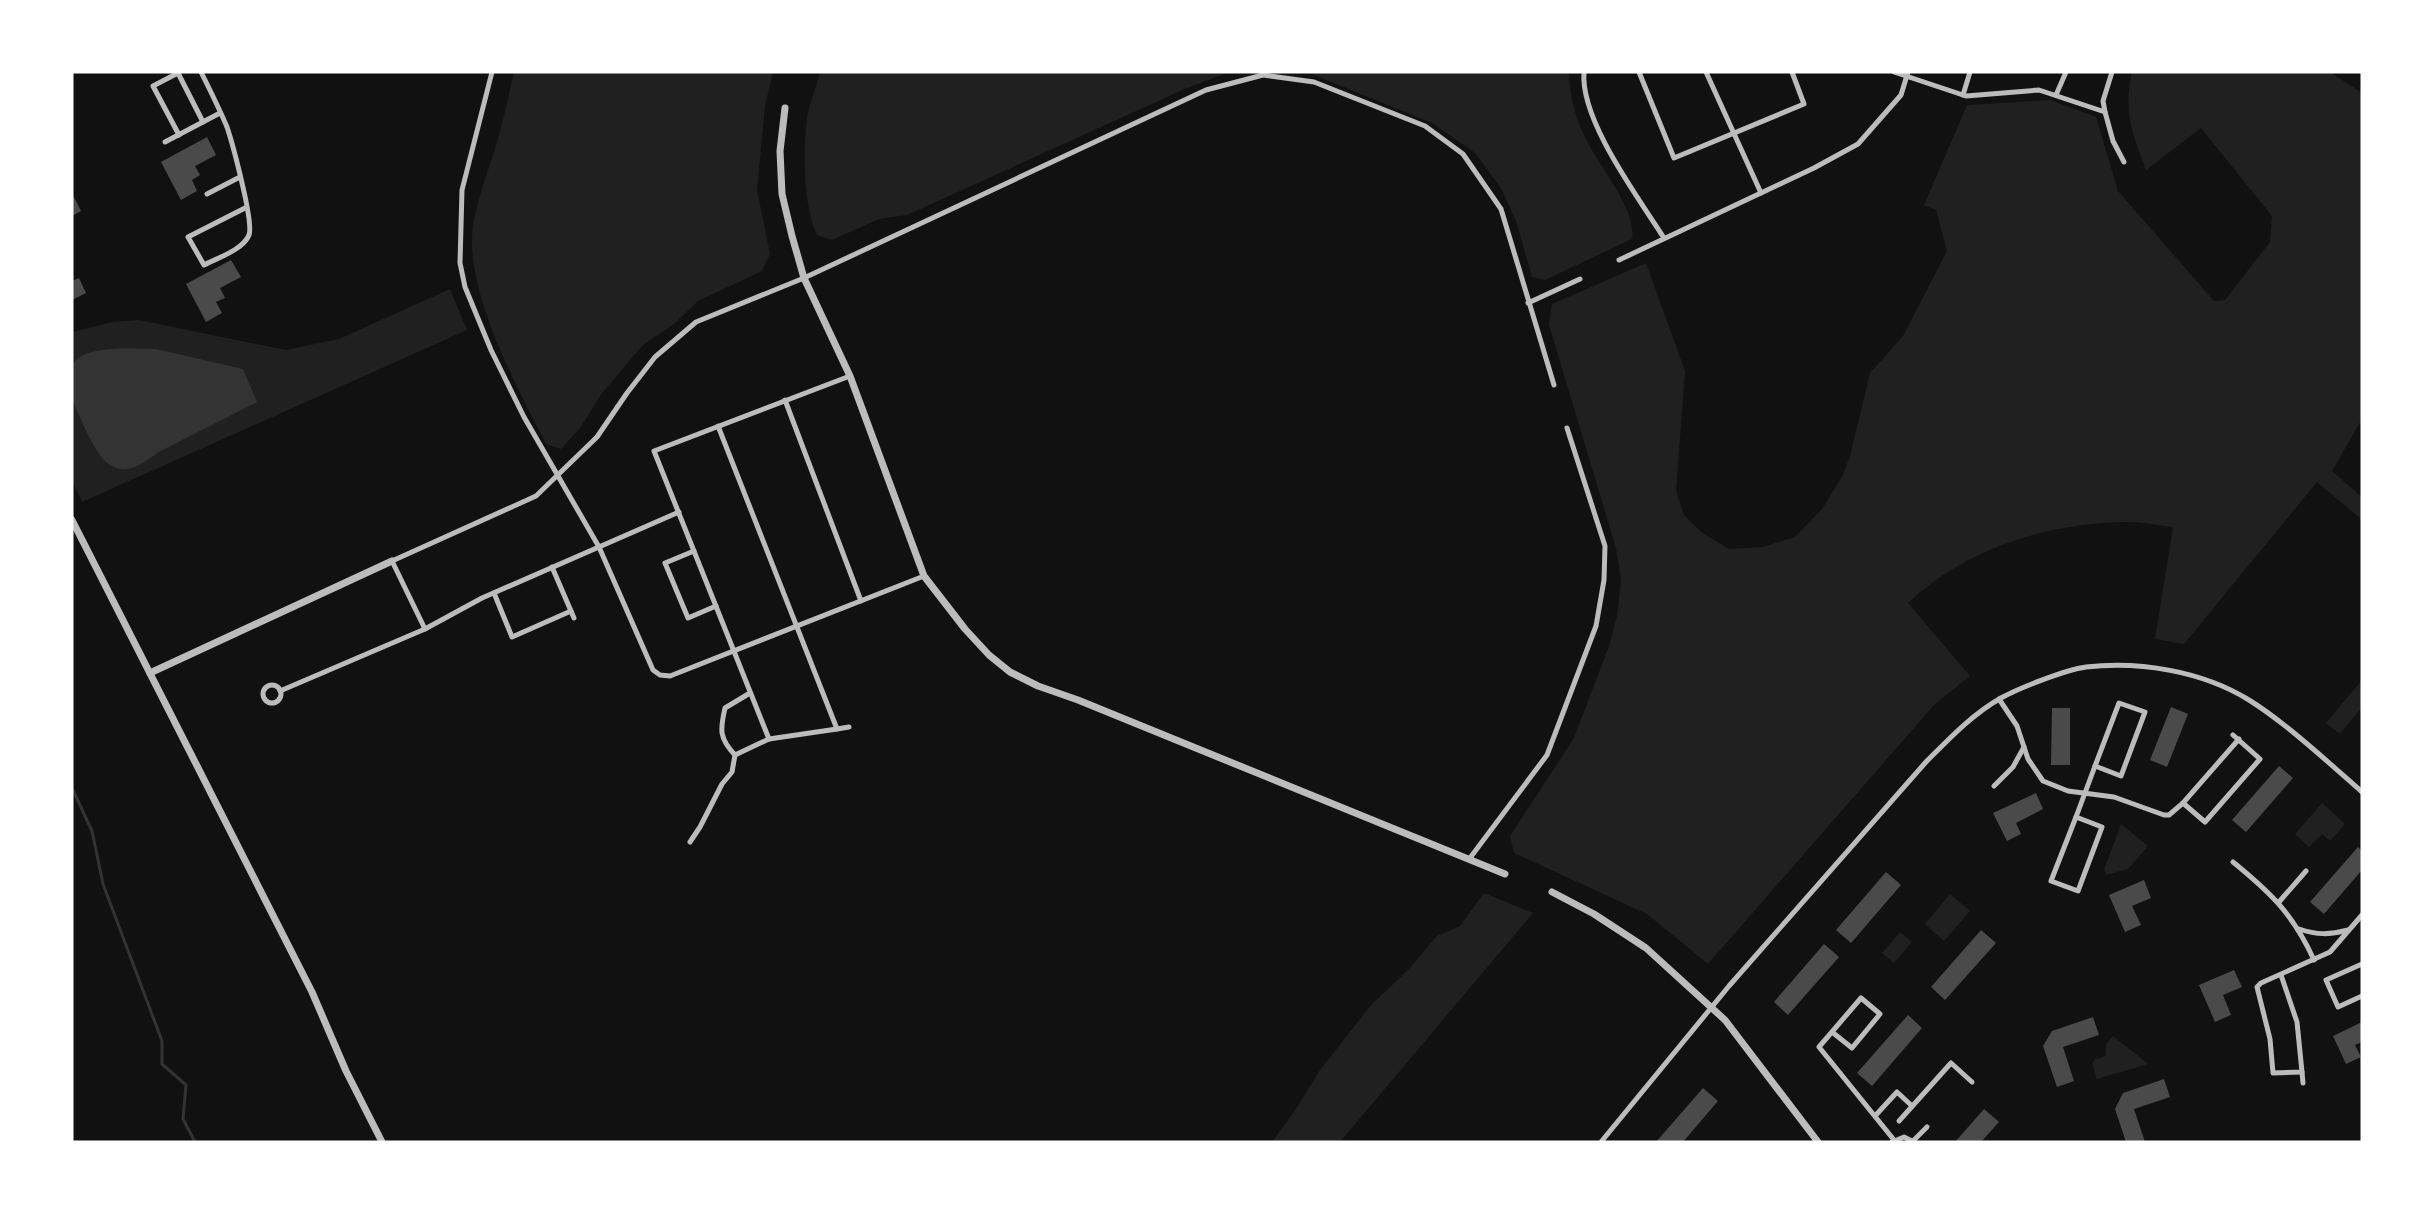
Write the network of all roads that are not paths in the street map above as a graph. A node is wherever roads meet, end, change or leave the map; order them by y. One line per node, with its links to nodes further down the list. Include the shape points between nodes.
1 (201, 72): 15 (street)
2 (492, 72): 36 (street, via 462,190 462,274 491,350)
3 (1584, 72): 26 (street, via 1588,108)
4 (1639, 72): 18 (street, via 1674,159)
5 (1706, 72): 18 (street)
6 (1792, 72): 18 (street, via 1804,104)
7 (1894, 72): 11 (street)
8 (1970, 72): 12 (street)
9 (2066, 72): 13 (street)
10 (2112, 72): 16 (street, via 2103,101)
11 (1908, 74): 12 (street); 23 (street, via 1901,95 1858,144)
12 (1963, 95): 13 (street, via 2039,90)
13 (2056, 95): 16 (street)
14 (785, 108): 28 (street, via 780,151 782,194)
15 (220, 112): 17 (street); 22 (street)
16 (2105, 112): 21 (street, via 2115,147)
17 (203, 122): 19 (street); 19 (street, via 178,73 153,86)
18 (1734, 133): 23 (street)
19 (179, 135): 20 (street)
20 (165, 142)
21 (2124, 162)
22 (240, 177): 24 (street); 25 (street)
23 (1761, 193): 26 (street)
24 (207, 194)
25 (247, 207): 25 (street, via 250,234 243,244 204,265 188,237)
26 (1664, 238): 27 (street)
27 (1619, 260)
28 (804, 278): 30 (street, via 1206,90 1263,75 1314,82 1370,104 1425,126 1463,154 1501,209); 31 (street); 36 (street, via 696,322 655,357 597,437)
29 (1580, 279): 30 (street)
30 (1528, 303): 32 (street)
31 (850, 376): 33 (street); 43 (street)
32 (1554, 385)
33 (785, 400): 34 (street); 45 (street)
34 (718, 426): 37 (street, via 654,451); 49 (street)
35 (1568, 428): 68 (street, via 1605,546 1596,626 1547,755)
36 (559, 476): 39 (street); 41 (street, via 536,496)
37 (679, 512): 39 (street); 40 (street)
38 (72, 520): 52 (street)
39 (599, 547): 42 (street); 51 (street, via 657,673 670,676)
40 (694, 550): 46 (street); 46 (street, via 665,562 688,618)
41 (392, 561): 50 (street); 52 (street)
42 (552, 567): 44 (street); 47 (street)
43 (924, 576): 45 (street); 68 (street, via 989,655 1038,687)
44 (494, 593): 47 (street, via 512,637); 50 (street)
45 (861, 601): 49 (street)
46 (716, 606): 51 (street)
47 (571, 611): 48 (street)
48 (574, 618)
49 (797, 626): 51 (street); 57 (street)
50 (425, 629): 53 (street)
51 (734, 651): 54 (street)
52 (150, 674): 92 (street, via 312,992)
53 (280, 691)
54 (750, 693): 58 (street); 60 (street, via 725,708 720,728 725,744)
55 (1999, 699): 59 (street, via 2017,726); 64 (street, via 2084,667 2136,665 2190,675 2250,701); 81 (street, via 1959,728 1925,763)
56 (849, 727): 57 (street)
57 (837, 729): 58 (street)
58 (769, 739): 60 (street)
59 (2024, 747): 62 (street, via 2019,760); 63 (street, via 2043,781 2068,791)
60 (735, 755): 67 (street, via 732,772)
61 (2095, 766): 61 (street, via 2121,776 2145,712 2119,703); 63 (street)
62 (1994, 786)
63 (2085, 792): 65 (street, via 2114,797 2164,815); 66 (street)
64 (2362, 792)
65 (2183, 803): 65 (street, via 2205,822 2260,759 2236,737)
66 (2076, 817): 66 (street, via 2102,827 2079,893 2052,881)
67 (690, 842)
68 (1470, 858): 71 (street)
69 (2233, 862): 73 (street)
70 (2306, 871): 73 (street)
71 (1505, 874)
72 (1552, 892): 81 (street, via 1646,948)
73 (2279, 902): 75 (street)
74 (2362, 915): 76 (street)
75 (2299, 929): 76 (street, via 2314,935); 77 (street)
76 (2349, 930): 77 (street, via 2330,952)
77 (2314, 960): 79 (street)
78 (2362, 964): 80 (street, via 2326,980 2338,1007)
79 (2282, 975): 83 (street, via 2297,1022); 83 (street, via 2261,983 2257,989 2270,1039 2273,1073)
80 (2362, 996)
81 (1712, 1008): 93 (street); 94 (street)
82 (1832, 1032): 82 (street, via 1861,998 1880,1014 1852,1048); 87 (street, via 1819,1047)
83 (2302, 1072): 85 (street)
84 (1972, 1082): 86 (street, via 1951,1063)
85 (2303, 1083)
86 (1912, 1106): 87 (street, via 1897,1092); 88 (street)
87 (1875, 1116): 90 (street)
88 (1899, 1121)
89 (1927, 1126): 91 (street)
90 (1893, 1141): 91 (street, via 1904,1137)
91 (1913, 1141)
92 (382, 1142)
93 (1601, 1142)
94 (1818, 1142)

